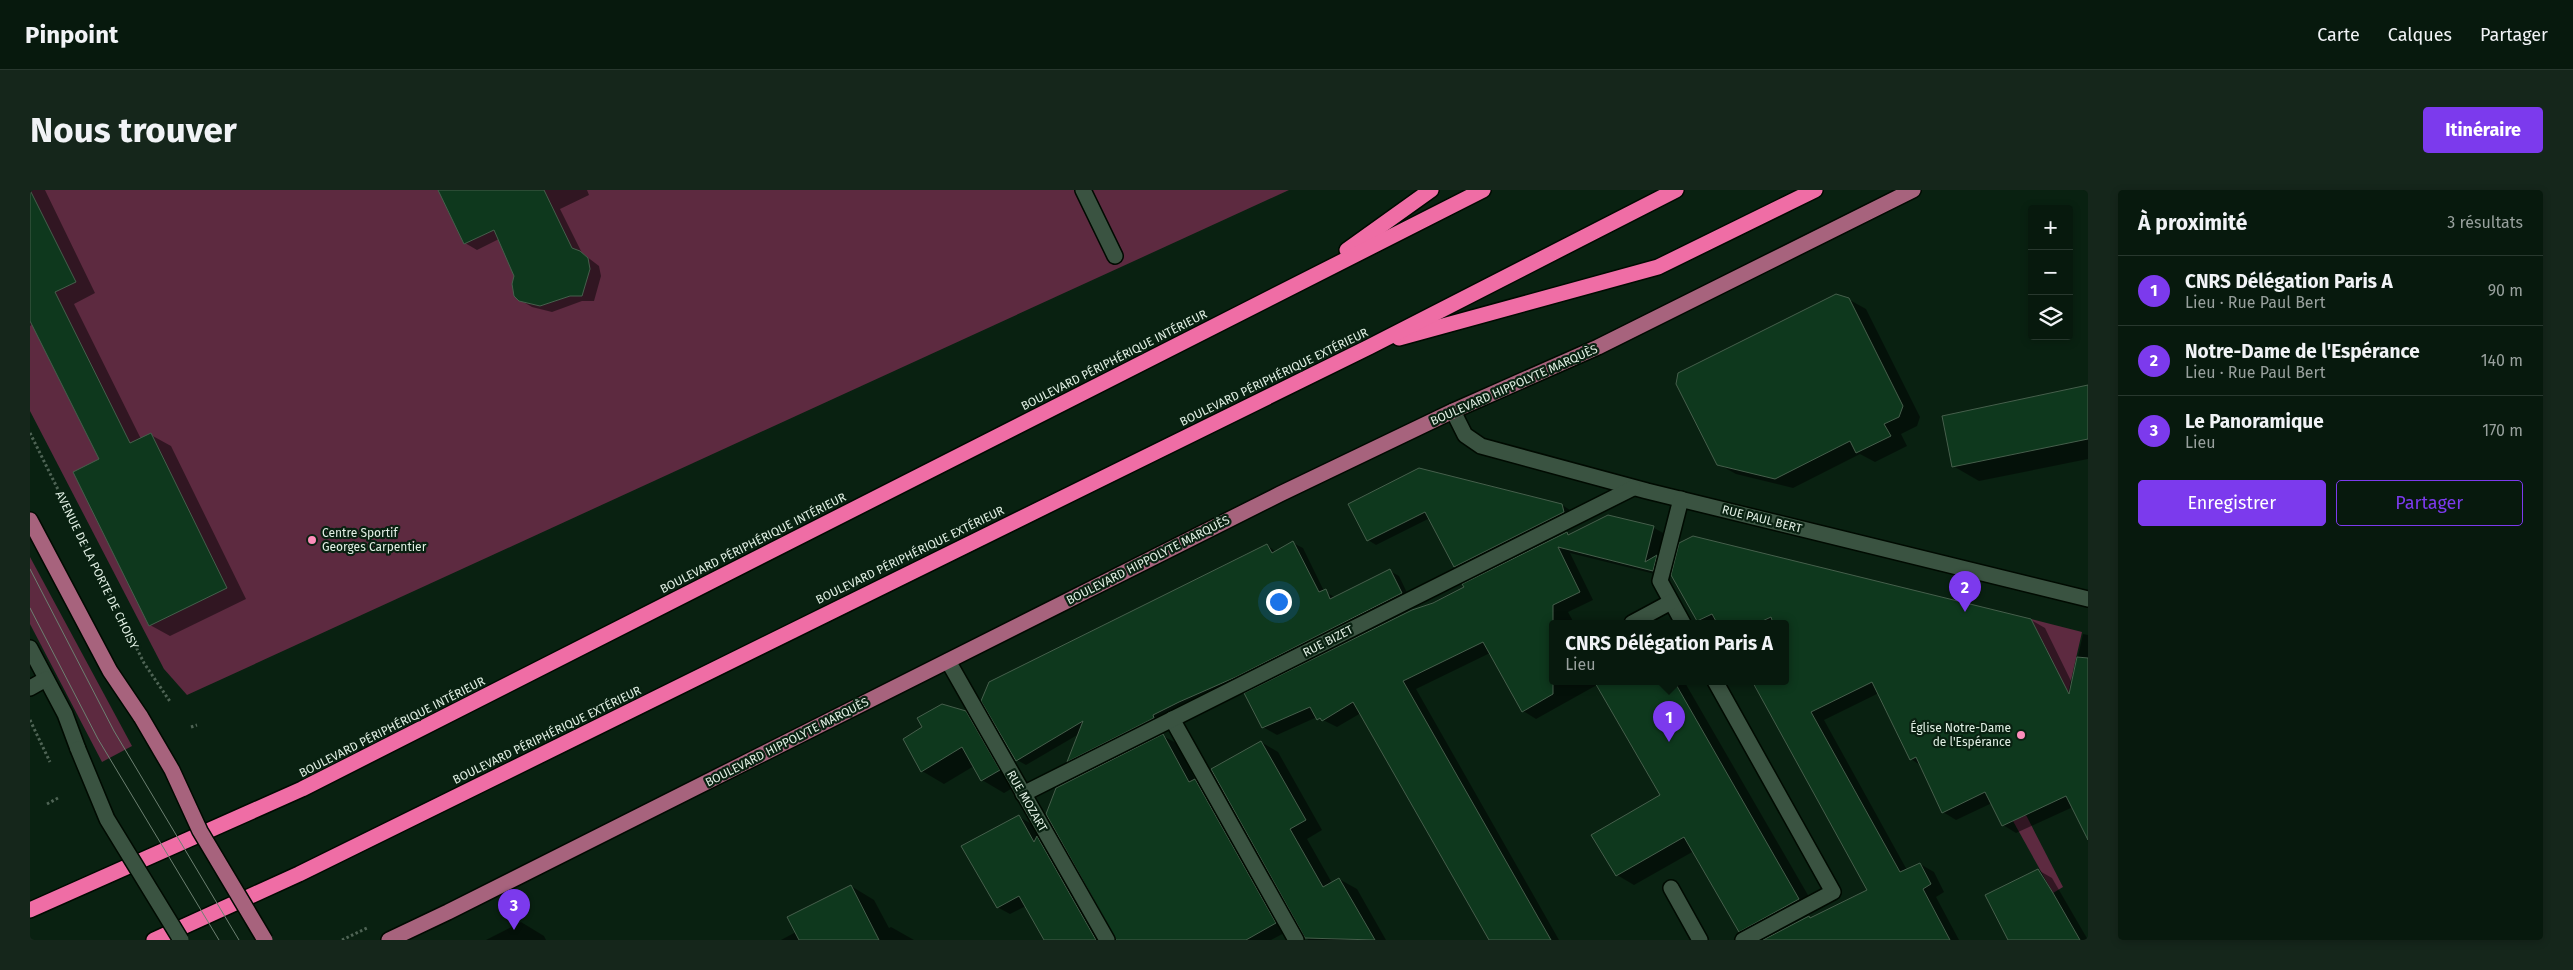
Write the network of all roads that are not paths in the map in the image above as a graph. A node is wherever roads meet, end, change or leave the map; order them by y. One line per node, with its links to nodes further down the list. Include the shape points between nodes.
1 (1083, 190): 7 (street)
2 (1431, 190): 8 (highway)
3 (1483, 190): 8 (highway, BOULEVARD PÉRIPHÉRIQUE INTÉRIEUR)
4 (1676, 190): 9 (highway, BOULEVARD PÉRIPHÉRIQUE EXTÉRIEUR)
5 (1815, 190): 9 (highway, via 1658,267)
6 (1913, 190): 10 (main road, BOULEVARD HIPPOLYTE MARQUÈS, via 1598,347)
7 (1115, 256)
8 (1307, 278): 26 (highway, BOULEVARD PÉRIPHÉRIQUE INTÉRIEUR, via 302,789)
9 (1369, 347): 27 (highway, BOULEVARD PÉRIPHÉRIQUE EXTÉRIEUR, via 308,870)
10 (1453, 411): 11 (street, RUE PAUL BERT, via 1465,435 1482,446); 19 (main road, BOULEVARD HIPPOLYTE MARQUÈS)
11 (1633, 488): 12 (street, RUE PAUL BERT); 23 (street, RUE BIZET)
12 (1681, 499): 14 (street, RUE PAUL BERT); 15 (street, via 1660,581)
13 (30, 520): 29 (main road, bridge, via 110,672 142,717 172,770 200,831)
14 (2088, 599)
15 (1671, 602): 16 (street); 17 (street)
16 (1638, 620)
17 (1681, 620)
18 (30, 648): 20 (street)
19 (948, 661): 24 (street, RUE MOZART); 30 (main road, BOULEVARD HIPPOLYTE MARQUÈS)
20 (46, 679): 22 (street); 28 (street, bridge, via 65,714 107,819)
21 (1717, 685): 34 (street, via 1833,892)
22 (30, 688)
23 (1172, 719): 24 (street, RUE BIZET); 32 (street)
24 (1023, 794): 31 (street, RUE MOZART)
25 (1671, 888): 33 (street)
26 (30, 910)
27 (154, 940)
28 (181, 940)
29 (265, 940)
30 (389, 940)
31 (1107, 940)
32 (1296, 940)
33 (1700, 940)
34 (1743, 940)

